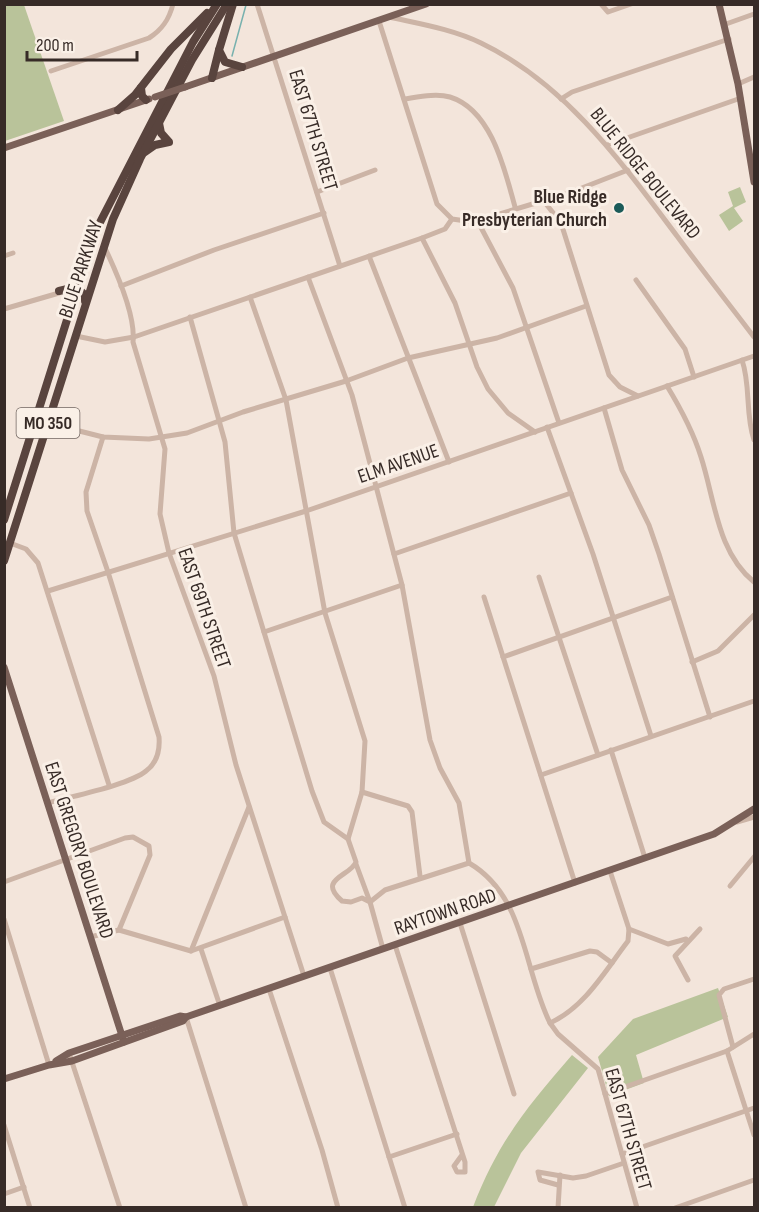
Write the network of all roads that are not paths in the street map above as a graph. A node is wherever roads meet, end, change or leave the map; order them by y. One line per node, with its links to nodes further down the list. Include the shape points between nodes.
1 (173, 4): 18 (street, via 157,33)
2 (215, 4): 21 (highway, via 163,57); 48 (highway, BLUE PARKWAY / MO 350, via 93,234)
3 (227, 4): 28 (highway, BLUE PARKWAY / MO 350)
4 (234, 4): 15 (highway)
5 (257, 4): 16 (street, EAST 67TH STREET)
6 (426, 4): 11 (main road)
7 (601, 4): 8 (street, via 611,12)
8 (631, 4)
9 (719, 4): 13 (main road)
10 (754, 14): 13 (street)
11 (389, 17): 12 (main road); 25 (street, BLUE RIDGE BOULEVARD, via 442,28 489,46)
12 (379, 21): 16 (main road); 24 (street)
13 (726, 24): 14 (main road)
14 (729, 39): 22 (main road); 25 (street)
15 (219, 50): 17 (highway, via 225,62); 20 (highway)
16 (275, 56): 17 (main road); 35 (street, EAST 67TH STREET)
17 (242, 67): 20 (main road)
18 (51, 71)
19 (754, 77): 22 (street)
20 (212, 78): 26 (main road, bridge)
21 (143, 84): 26 (highway, via 141,93); 27 (highway)
22 (738, 84): 23 (main road)
23 (741, 98): 29 (street); 34 (main road)
24 (404, 99): 37 (street, via 448,96 472,111 496,148); 39 (street, via 437,204)
25 (561, 99): 29 (street, BLUE RIDGE BOULEVARD)
26 (146, 100): 27 (main road)
27 (118, 110): 30 (main road)
28 (159, 123): 31 (highway, BLUE PARKWAY / MO 350); 31 (highway, via 169,142)
29 (607, 145): 33 (street, BLUE RIDGE BOULEVARD)
30 (4, 148)
31 (144, 152): 42 (highway, BLUE PARKWAY / MO 350)
32 (375, 170): 35 (street)
33 (628, 170): 36 (street); 62 (street, BLUE RIDGE BOULEVARD)
34 (754, 182)
35 (317, 192): 38 (street, EAST 67TH STREET)
36 (543, 200): 37 (street); 56 (street, via 561,223)
37 (515, 207): 40 (street)
38 (324, 213): 46 (street, EAST 67TH STREET); 51 (street)
39 (452, 219): 40 (street); 41 (street, via 445,229)
40 (477, 220): 59 (street, via 513,288)
41 (422, 238): 45 (street); 63 (street, via 455,303)
42 (104, 246): 50 (highway, BLUE PARKWAY / MO 350); 51 (street, EAST 69TH STREET)
43 (13, 253): 44 (street)
44 (4, 256)
45 (369, 256): 46 (street); 65 (street)
46 (340, 266): 47 (street)
47 (308, 277): 54 (street); 68 (street)
48 (79, 278): 50 (highway); 52 (highway, BLUE PARKWAY / MO 350)
49 (636, 280): 67 (street, via 685,349)
50 (91, 286): 55 (highway, BLUE PARKWAY / MO 350)
51 (121, 286): 61 (street, EAST 69TH STREET)
52 (75, 291): 53 (highway); 55 (highway, via 85,296); 73 (highway, BLUE PARKWAY / MO 350)
53 (59, 292): 57 (street)
54 (250, 297): 58 (street); 71 (street)
55 (85, 306): 60 (highway, BLUE PARKWAY / MO 350)
56 (586, 306): 59 (street); 70 (street, via 609,375 620,387)
57 (4, 309)
58 (190, 317): 61 (street); 74 (street)
59 (527, 328): 63 (street); 76 (street)
60 (76, 336): 61 (street, via 105,342); 75 (highway, BLUE PARKWAY / MO 350)
61 (134, 337): 80 (street, EAST 69TH STREET)
62 (754, 338)
63 (470, 345): 65 (street); 78 (street, via 482,378 497,402)
64 (754, 356): 66 (street, ELM AVENUE)
65 (408, 358): 68 (street); 83 (street)
66 (742, 360): 67 (street, ELM AVENUE); 81 (street)
67 (694, 377): 69 (street, ELM AVENUE)
68 (346, 381): 71 (street); 84 (street)
69 (667, 386): 70 (street, ELM AVENUE); 95 (street, via 693,434 727,549)
70 (639, 396): 72 (street, ELM AVENUE)
71 (286, 400): 74 (street); 86 (street)
72 (604, 408): 76 (street, ELM AVENUE); 99 (street, via 622,470 649,525)
73 (37, 419): 75 (street); 82 (highway); 87 (highway, BLUE PARKWAY / MO 350)
74 (220, 422): 80 (street, via 188,434); 88 (street, via 229,461)
75 (48, 423): 79 (street); 82 (highway, BLUE PARKWAY / MO 350)
76 (559, 423): 77 (street, ELM AVENUE)
77 (547, 428): 78 (street, ELM AVENUE); 85 (street)
78 (535, 432): 83 (street, ELM AVENUE)
79 (103, 437): 80 (street); 93 (street, via 85,500)
80 (162, 437): 90 (street, EAST 69TH STREET, via 165,458 160,514)
81 (754, 440)
82 (41, 446): 89 (highway, BLUE PARKWAY / MO 350)
83 (449, 462): 84 (street, ELM AVENUE)
84 (375, 487): 86 (street, ELM AVENUE); 91 (street)
85 (570, 493): 91 (street); 102 (street)
86 (306, 511): 88 (street, ELM AVENUE); 100 (street)
87 (4, 520)
88 (234, 533): 90 (street, ELM AVENUE); 103 (street)
89 (10, 543): 92 (highway, BLUE PARKWAY / MO 350); 97 (street, via 32,554)
90 (169, 553): 93 (street, ELM AVENUE); 117 (street, EAST 69TH STREET, via 214,676)
91 (394, 554): 96 (street)
92 (4, 561)
93 (108, 572): 97 (street, ELM AVENUE); 114 (street, via 159,737 156,759 142,774)
94 (538, 577): 104 (street)
95 (754, 582)
96 (402, 585): 100 (street); 125 (street, via 430,740 459,803)
97 (48, 591): 114 (street)
98 (484, 597): 105 (street)
99 (672, 597): 102 (street); 106 (street)
100 (325, 613): 103 (street); 115 (street, via 365,741)
101 (754, 615): 106 (street, via 718,651)
102 (614, 618): 104 (street); 110 (street)
103 (264, 632): 121 (street, via 321,816)
104 (560, 636): 105 (street); 112 (street)
105 (503, 657): 113 (street)
106 (692, 662): 109 (street)
107 (4, 667): 116 (main road, EAST GREGORY BOULEVARD)
108 (754, 701): 109 (street)
109 (710, 717): 110 (street)
110 (651, 736): 111 (street)
111 (611, 750): 112 (street); 123 (street)
112 (598, 755): 113 (street)
113 (541, 776): 130 (street)
114 (109, 785): 116 (street)
115 (362, 792): 121 (street); 128 (street, via 408,806)
116 (48, 802): 124 (main road, EAST GREGORY BOULEVARD)
117 (249, 807): 134 (street, EAST 69TH STREET); 145 (street)
118 (754, 809): 120 (main road, RAYTOWN ROAD)
119 (754, 817): 120 (street)
120 (736, 822): 123 (main road, RAYTOWN ROAD, via 714,834)
121 (348, 839): 126 (street)
122 (754, 857): 131 (street)
123 (645, 858): 127 (main road, RAYTOWN ROAD)
124 (66, 859): 129 (street); 138 (street, via 129,837 149,846 150,855); 140 (main road, EAST GREGORY BOULEVARD)
125 (469, 862): 128 (street); 133 (street, EAST 67TH STREET, via 486,873)
126 (356, 864): 132 (street); 132 (street, via 337,878 334,891 342,901 362,898)
127 (610, 871): 130 (main road, RAYTOWN ROAD); 139 (street)
128 (420, 876): 132 (street, via 385,890)
129 (4, 882)
130 (575, 883): 133 (main road, RAYTOWN ROAD)
131 (730, 886)
132 (370, 902): 144 (street)
133 (510, 906): 136 (main road, RAYTOWN ROAD); 148 (street, EAST 67TH STREET)
134 (285, 917): 143 (street); 149 (street, EAST 69TH STREET)
135 (4, 919): 161 (street)
136 (460, 923): 142 (main road, RAYTOWN ROAD); 163 (street)
137 (700, 929): 151 (street, via 675,956)
138 (119, 930): 140 (street); 145 (street)
139 (630, 932): 141 (street, via 668,944); 146 (street)
140 (90, 937): 157 (main road, EAST GREGORY BOULEVARD)
141 (686, 939)
142 (395, 945): 144 (main road, RAYTOWN ROAD); 168 (street)
143 (201, 949): 145 (street); 153 (street)
144 (383, 949): 147 (main road, RAYTOWN ROAD)
145 (191, 951)
146 (612, 963): 148 (street, via 590,951); 155 (street, via 580,1004)
147 (330, 968): 149 (main road, RAYTOWN ROAD); 173 (street)
148 (531, 969): 155 (street, EAST 67TH STREET)
149 (304, 976): 152 (main road, RAYTOWN ROAD)
150 (754, 979): 158 (street, via 719,994)
151 (688, 980)
152 (269, 989): 153 (main road, RAYTOWN ROAD); 183 (street)
153 (220, 1006): 154 (main road, RAYTOWN ROAD)
154 (186, 1017): 157 (main road, RAYTOWN ROAD); 182 (street)
155 (550, 1023): 164 (street, EAST 67TH STREET, via 593,1061)
156 (754, 1034): 158 (street)
157 (123, 1039): 160 (main road, RAYTOWN ROAD)
158 (733, 1047): 159 (street)
159 (727, 1051): 164 (street); 166 (street)
160 (70, 1057): 161 (main road, RAYTOWN ROAD); 181 (street)
161 (49, 1065): 162 (main road, RAYTOWN ROAD)
162 (4, 1079)
163 (514, 1094)
164 (605, 1094): 171 (street, EAST 67TH STREET)
165 (754, 1108): 166 (street)
166 (746, 1111): 170 (street); 171 (street)
167 (4, 1125): 169 (street)
168 (456, 1134): 172 (street); 173 (street)
169 (6, 1135): 178 (street)
170 (754, 1135)
171 (622, 1154): 174 (street, EAST 67TH STREET)
172 (462, 1155)
173 (389, 1158): 184 (street)
174 (624, 1163): 175 (street, via 586,1176); 186 (street, EAST 67TH STREET)
175 (560, 1175): 177 (street); 177 (street, via 537,1173 543,1181)
176 (754, 1180): 187 (street)
177 (558, 1185): 185 (street)
178 (24, 1187): 179 (street); 180 (street)
179 (4, 1194)
180 (30, 1208)
181 (120, 1208)
182 (246, 1208)
183 (338, 1208)
184 (405, 1208)
185 (558, 1208)
186 (637, 1208)
187 (675, 1208)

